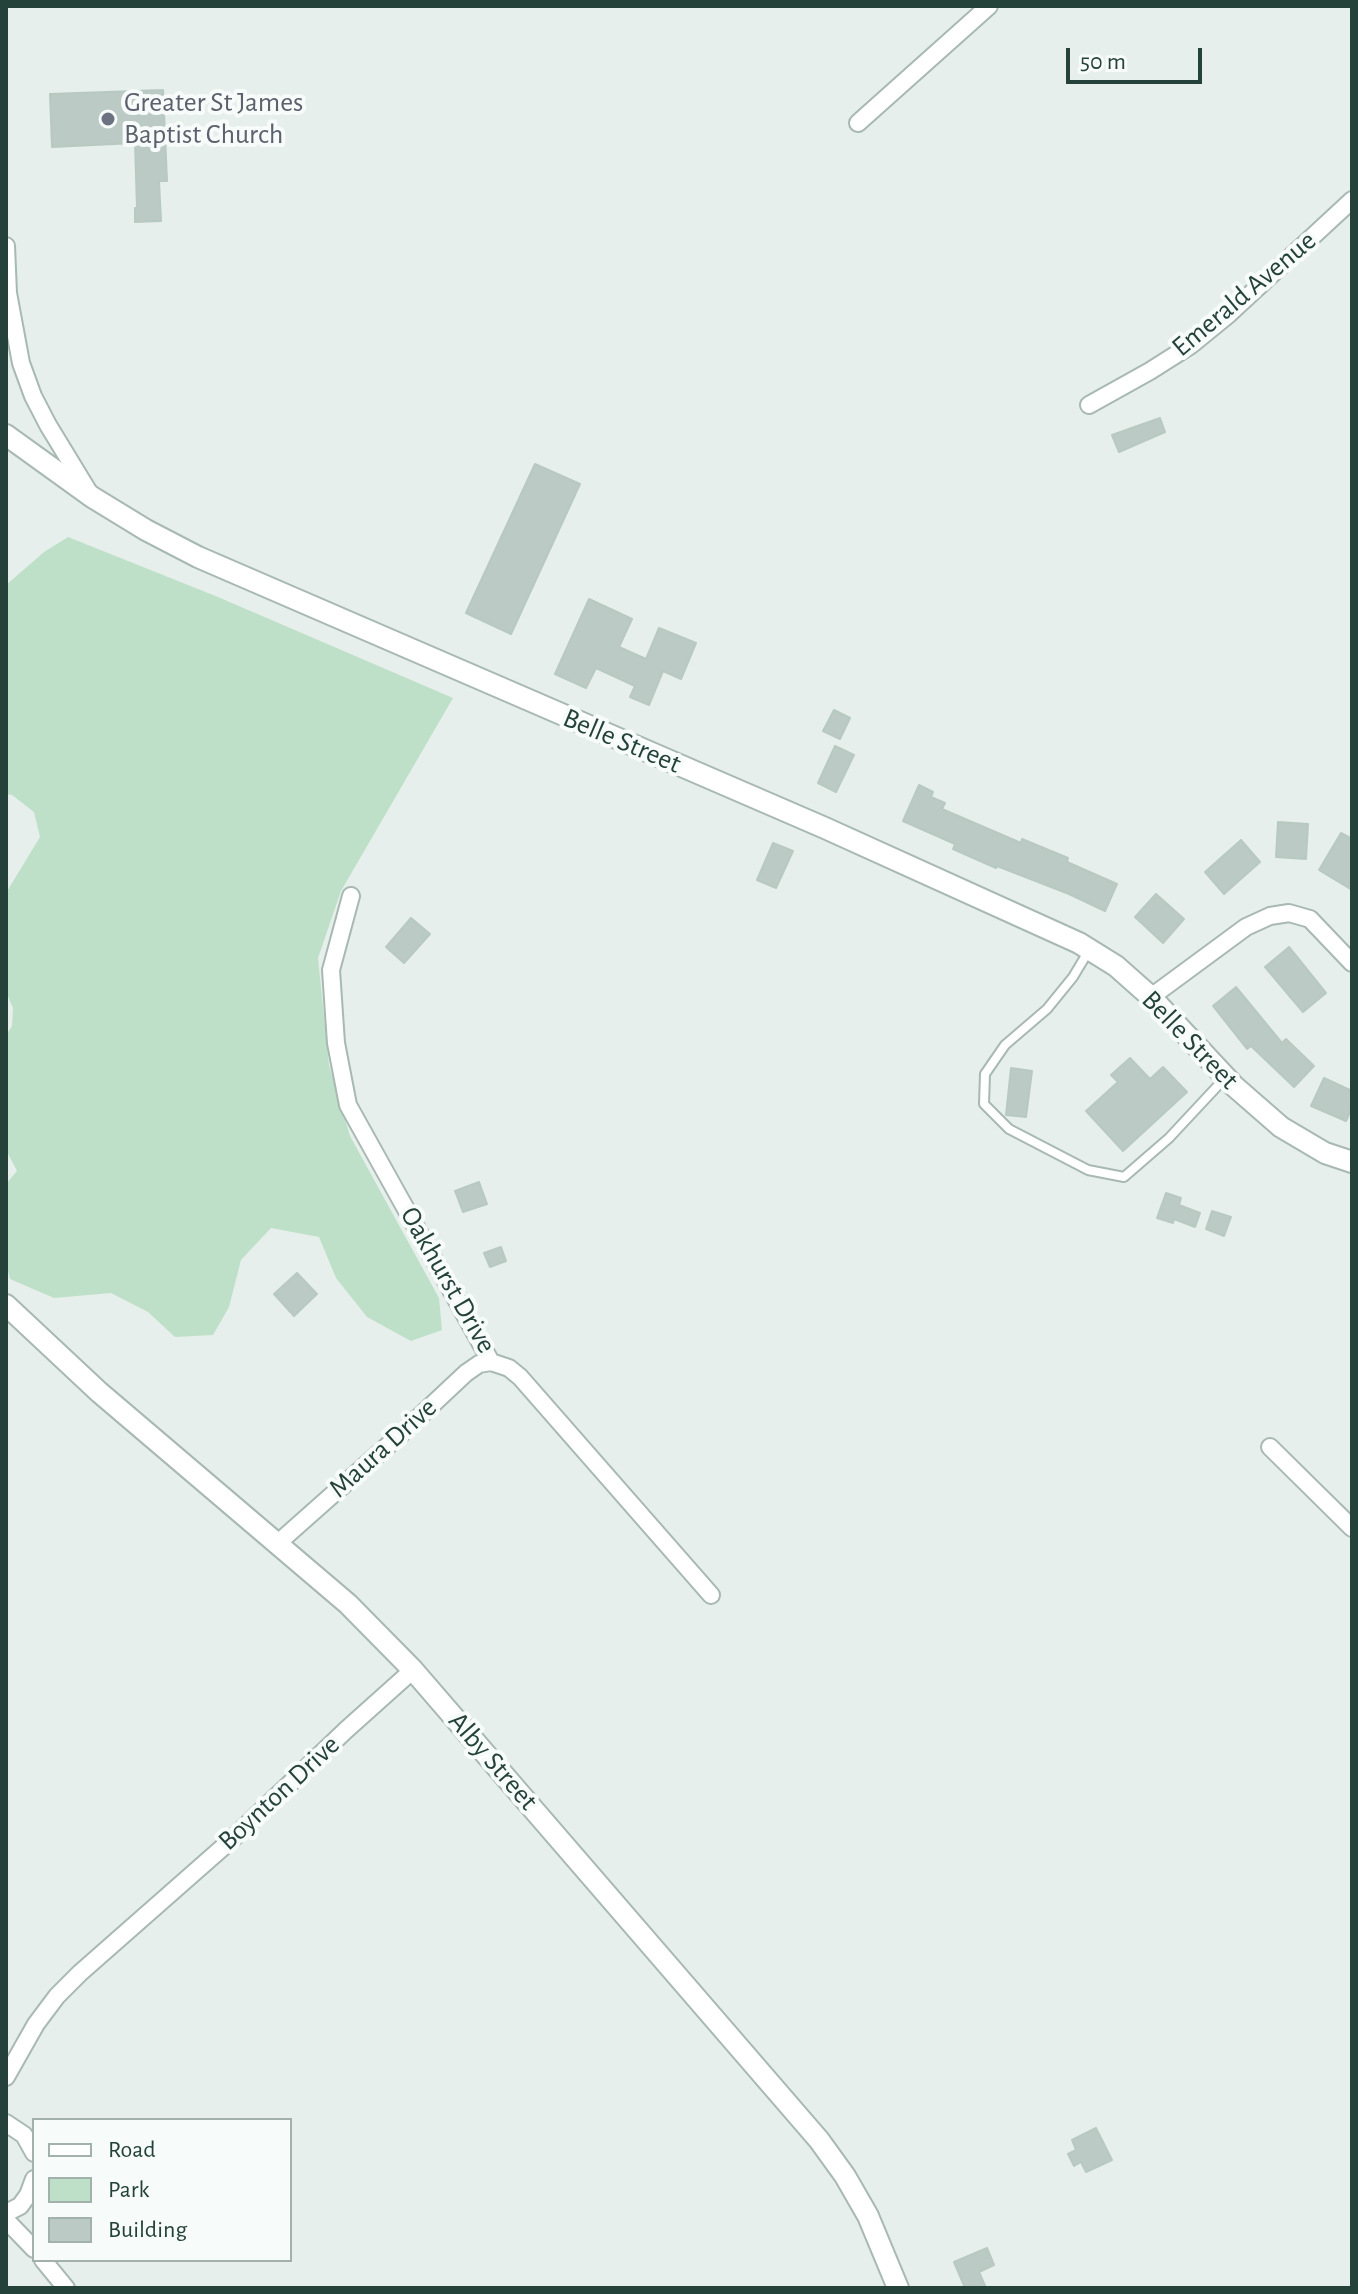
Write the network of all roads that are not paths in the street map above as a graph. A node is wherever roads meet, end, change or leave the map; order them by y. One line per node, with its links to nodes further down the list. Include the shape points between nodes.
1 (989, 6): 2 (street)
2 (858, 123)
3 (1352, 200): 5 (street, Emerald Avenue, via 1191,345)
4 (6, 246): 7 (street, Belle Street, via 21,363 48,425)
5 (1089, 405)
6 (6, 435): 7 (street)
7 (92, 497): 9 (street, Belle Street, via 198,557 825,828)
8 (351, 896): 15 (street, Oakhurst Drive, via 331,970 336,1043 348,1105)
9 (1090, 949): 11 (street, Belle Street); 12 (lane, via 1047,1009 1005,1045 985,1074 984,1104 1009,1129 1088,1170 1124,1177)
10 (1352, 963): 11 (street, via 1310,919 1289,913 1270,916 1246,927)
11 (1151, 997): 12 (street, Belle Street)
12 (1226, 1077): 13 (street, Belle Street, via 1303,1142)
13 (1352, 1162)
14 (6, 1305): 18 (street, Alby Street, via 99,1392)
15 (491, 1362): 18 (street, Maura Drive, via 466,1373); 19 (street, Oakhurst Drive, via 520,1377)
16 (1270, 1447): 17 (street)
17 (1352, 1528)
18 (278, 1543): 20 (street, Alby Street)
19 (711, 1595)
20 (413, 1670): 21 (street, Boynton Drive, via 80,1973 36,2024); 30 (street, Alby Street, via 819,2140 868,2216)
21 (6, 2077)
22 (6, 2123): 23 (street, via 24,2135)
23 (32, 2149)
24 (32, 2184): 25 (street, via 20,2206)
25 (6, 2211)
26 (6, 2220): 27 (street)
27 (32, 2247)
28 (45, 2262): 29 (street)
29 (66, 2288)
30 (898, 2288)

